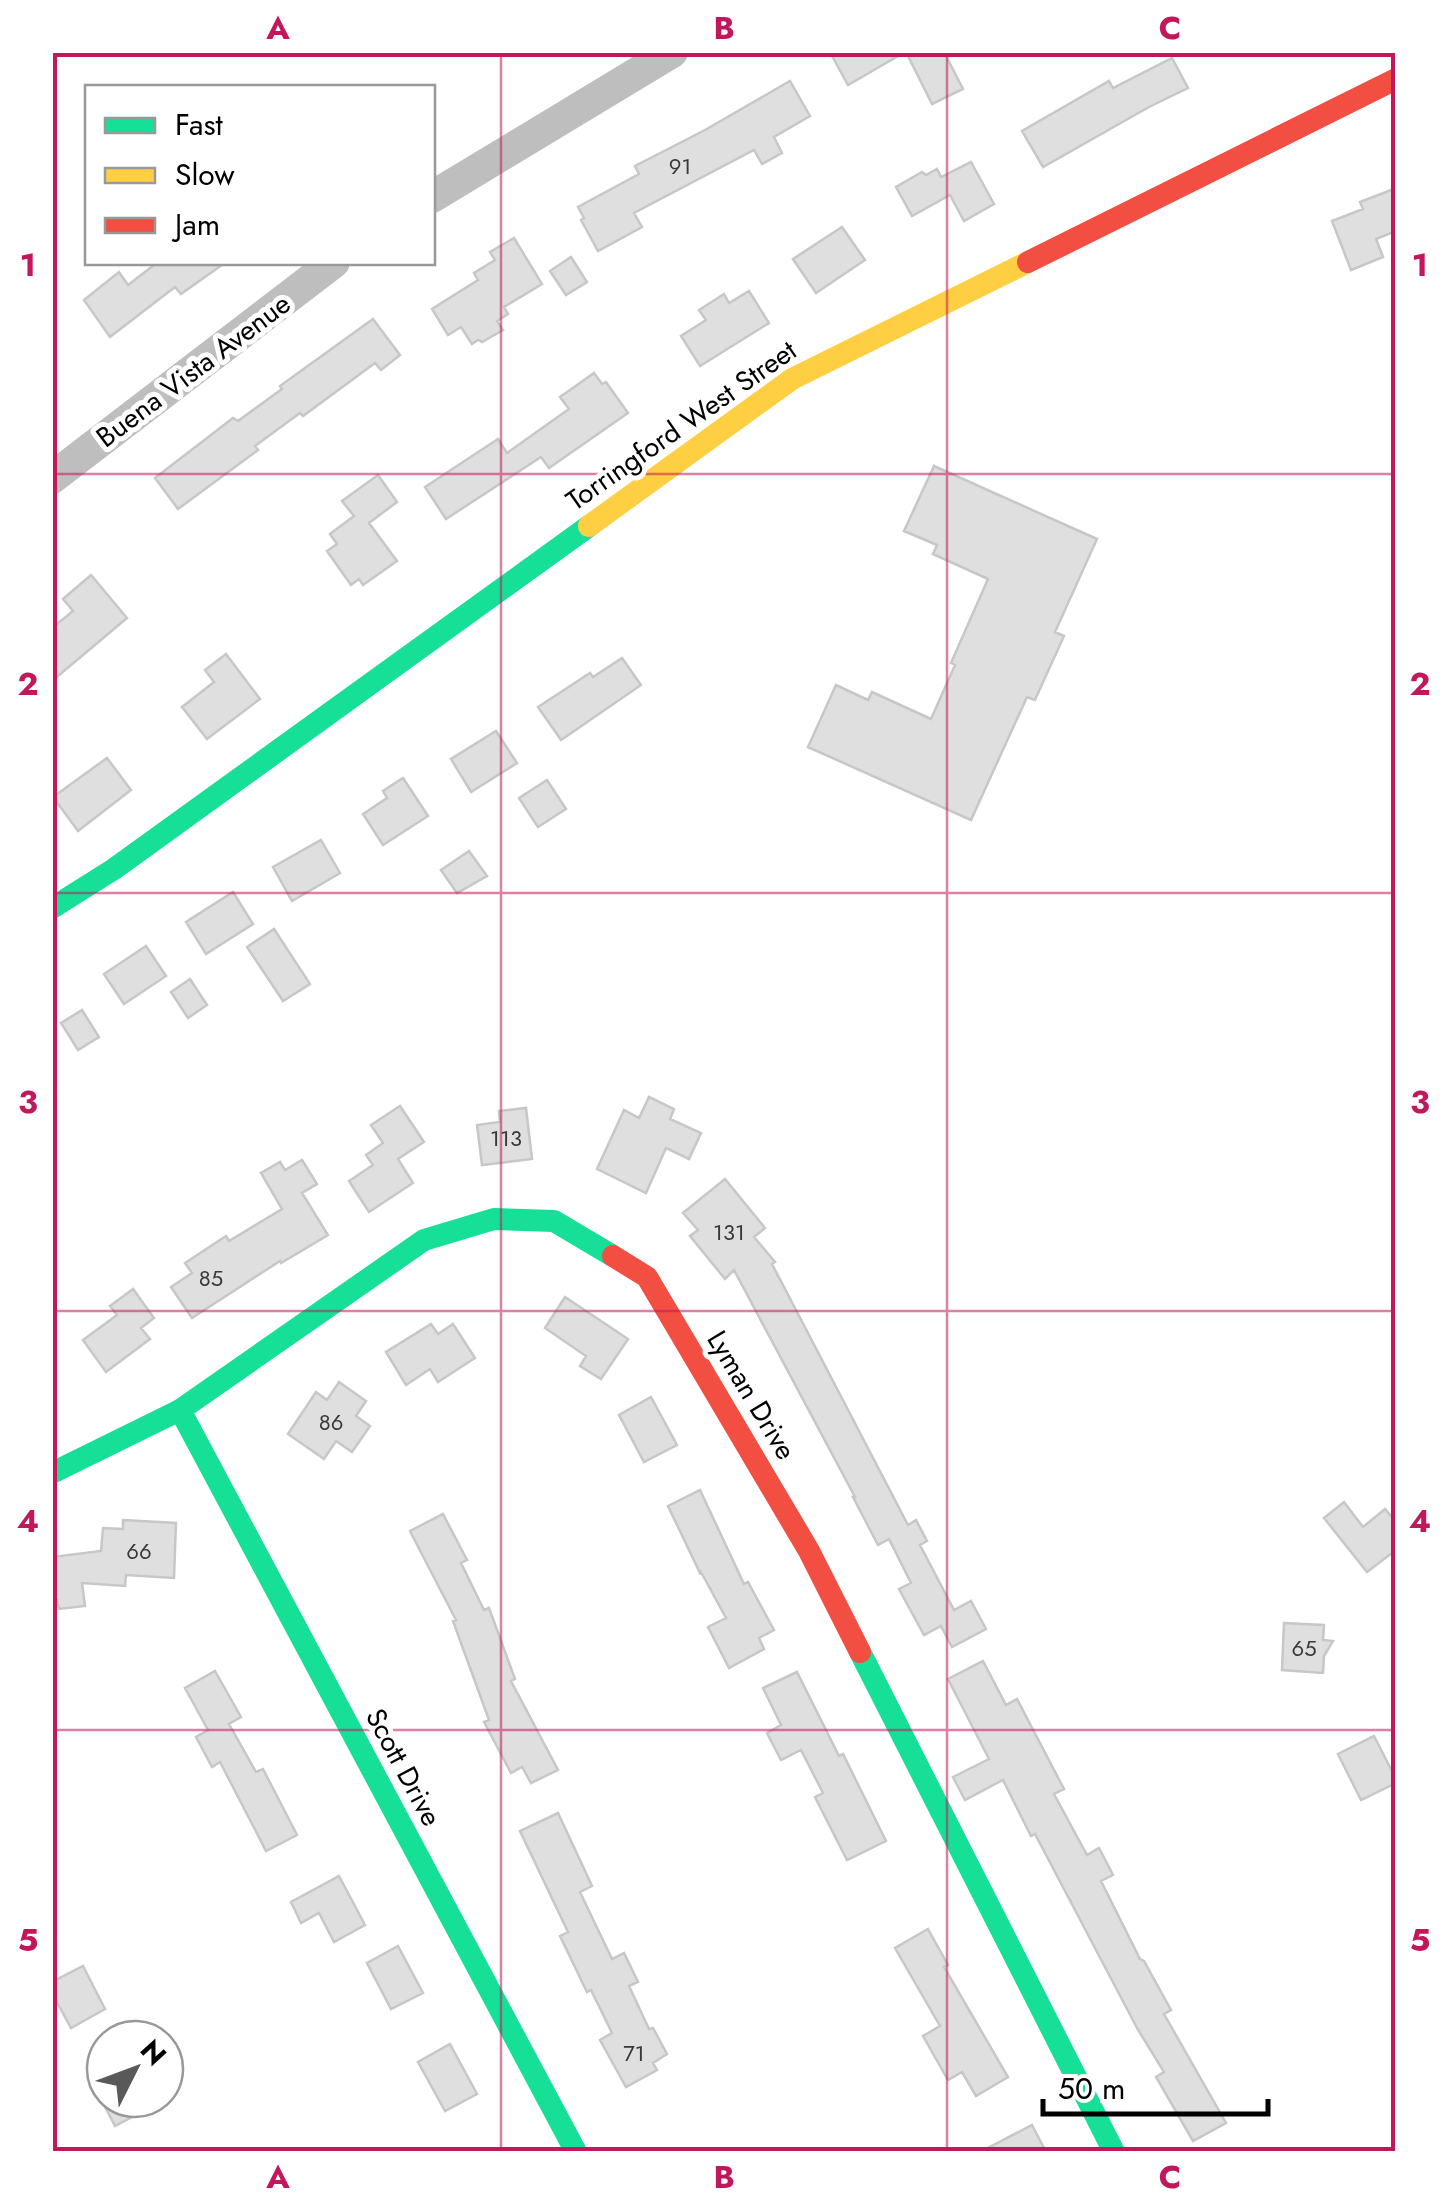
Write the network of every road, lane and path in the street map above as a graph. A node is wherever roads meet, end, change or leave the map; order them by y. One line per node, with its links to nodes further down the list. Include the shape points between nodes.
1 (672, 52): 3 (street)
2 (1396, 78): 6 (street, Torringford West Street, via 792,379)
3 (435, 195)
4 (330, 265): 5 (street, Buena Vista Avenue)
5 (52, 478)
6 (52, 908)
7 (180, 1410): 8 (street, Lyman Drive); 9 (street, Scott Drive); 10 (street, Lyman Drive, via 424,1240 494,1219 554,1221 647,1276 809,1551)
8 (52, 1473)
9 (576, 2152)
10 (1114, 2152)

